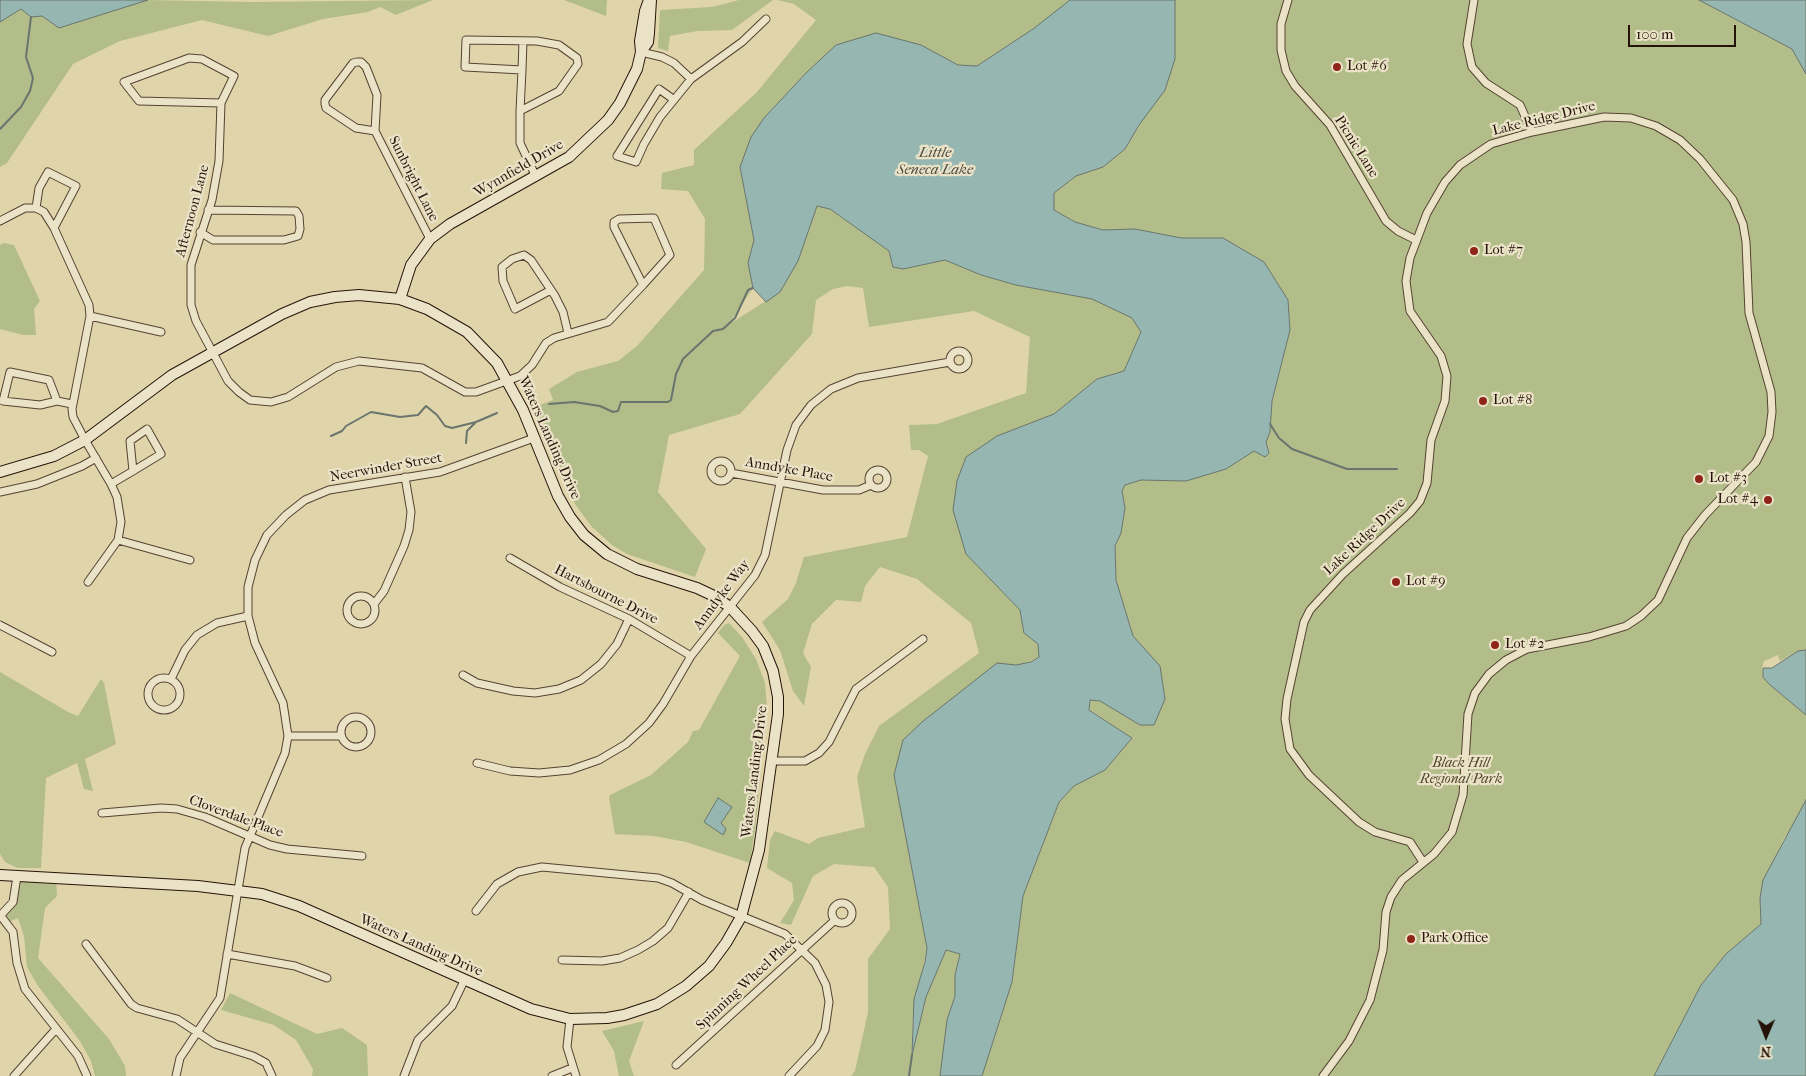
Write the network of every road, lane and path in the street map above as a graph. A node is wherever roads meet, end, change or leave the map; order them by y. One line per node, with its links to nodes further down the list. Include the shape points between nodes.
1 (650, 0): 6 (street, Wynnfield Drive, via 640,40)
2 (1288, 0): 21 (street, Picnic Lane, via 1282,24 1281,50 1286,71 1330,125 1386,221)
3 (1474, 0): 13 (street, via 1468,44 1472,67 1486,83 1520,105)
4 (766, 19): 8 (street, via 742,42)
5 (522, 41): 7 (street); 7 (street, via 466,40 465,67); 11 (street, via 559,45 577,58 578,64 560,91)
6 (641, 52): 8 (street, via 674,63); 14 (street, Wynnfield Drive, via 629,87 608,120 576,152)
7 (522, 70): 11 (street)
8 (691, 79): 9 (street)
9 (673, 99): 9 (street, via 659,89 617,156 636,162)
10 (221, 103): 10 (street, Afternoon Lane, via 234,76 202,59 189,58 124,82 139,101); 16 (street, Afternoon Lane, via 219,161)
11 (520, 111): 14 (street, via 520,143)
12 (374, 131): 12 (street, Sunbright Lane, via 377,95 366,67 361,62 353,63 326,100 326,108 356,128); 20 (street, Sunbright Lane)
13 (1532, 132): 21 (street, Lake Ridge Drive, via 1491,144 1460,165 1434,199); 65 (street, Lake Ridge Drive, via 1588,118 1631,118 1656,126 1680,140 1721,183 1733,200 1743,224 1749,313 1771,392 1769,436 1756,462 1687,538 1658,600 1641,616 1626,626 1589,638 1527,649 1488,674 1475,693 1468,714 1463,795 1458,818 1444,843)
14 (536, 177): 20 (street, Wynnfield Drive, via 450,224)
15 (36, 208): 17 (street, via 24,208); 18 (street, via 44,212); 18 (street, via 39,188 48,172 76,186)
16 (208, 210): 19 (street, Afternoon Lane); 19 (street, via 296,211 300,229 298,236 284,240 213,240)
17 (0, 221)
18 (54, 228): 25 (street, via 86,296)
19 (200, 232): 28 (street, Afternoon Lane, via 191,265 191,305)
20 (430, 239): 24 (street, Wynnfield Drive, via 411,265)
21 (1416, 240): 65 (street, Lake Ridge Drive, via 1406,281 1406,295 1410,311 1441,356 1447,376 1445,401 1431,440 1427,483 1420,501 1410,514 1343,574 1310,610 1304,622 1285,719 1290,749 1309,775 1358,822 1376,832 1410,842)
22 (642, 285): 22 (street, Afternoon Lane, via 670,255 654,218 618,219 614,227); 27 (street, Afternoon Lane, via 608,322)
23 (551, 290): 23 (street, via 524,255 502,267 503,281 515,309); 27 (street, via 563,312)
24 (400, 299): 28 (street, Waters Landing Drive, via 359,295 310,302); 30 (street, Waters Landing Drive, via 427,309 467,332 497,363)
25 (90, 316): 26 (street); 32 (street)
26 (160, 332)
27 (568, 333): 30 (street, Afternoon Lane, via 546,343 527,371)
28 (212, 352): 30 (street, Afternoon Lane, via 238,392 260,402 288,396 336,367 359,362 422,368 465,392 476,392); 34 (street, Waters Landing Drive, via 172,375)
29 (950, 362): 40 (street, Anndyke Way, via 858,378 831,389 811,405 796,425 786,450)
30 (508, 381): 33 (street, Waters Landing Drive)
31 (57, 401): 31 (street, via 49,380 10,372 3,400 40,404); 32 (street)
32 (72, 404): 34 (street, via 73,417)
33 (534, 438): 39 (street, Neerwinder Street, via 440,472); 49 (street, Waters Landing Drive, via 558,496 584,535 607,554 637,569 697,588)
34 (85, 440): 35 (street); 37 (street, Waters Landing Drive, via 54,456)
35 (96, 458): 41 (street); 43 (street, via 37,484)
36 (133, 471): 36 (street, via 161,454 147,429 130,441); 41 (street)
37 (0, 472)
38 (731, 473): 40 (street, Anndyke Place)
39 (406, 477): 48 (street, via 411,512 409,530 388,582); 50 (street, Neerwinder Street, via 329,490 286,514 267,535 254,560 248,587)
40 (780, 482): 42 (street, Anndyke Place, via 842,491 860,490); 49 (street, Anndyke Way, via 765,555 755,575)
41 (111, 484): 44 (street, via 120,508)
42 (870, 485)
43 (0, 492)
44 (118, 540): 46 (street); 47 (street)
45 (510, 558): 51 (street, Hartsbourne Drive, via 560,587)
46 (190, 560)
47 (88, 582)
48 (374, 604): 48 (street, via 375,613 367,624 353,622 347,615 347,605 358,596 368,597)
49 (730, 607): 55 (street, Anndyke Way); 60 (street, Waters Landing Drive, via 752,631 773,671 778,697)
50 (248, 616): 57 (street, via 216,623 197,635 185,650); 58 (street, Neerwinder Street, via 255,644 283,703)
51 (629, 619): 55 (street, Hartsbourne Drive); 56 (street, via 617,644 602,664 580,680 559,689 535,693 513,691 477,683)
52 (0, 626): 54 (street)
53 (923, 639): 60 (street, via 856,689 829,742 819,753 805,761)
54 (52, 652)
55 (691, 656): 61 (street, Anndyke Way, via 649,723 626,744 599,760 570,770 539,773 510,771)
56 (463, 674)
57 (171, 679): 57 (street, via 179,690 178,700 172,707 158,708 148,697 149,687 161,678)
58 (288, 736): 59 (street); 63 (street, Neerwinder Street, via 282,766)
59 (341, 736): 59 (street, via 345,722 354,717 368,722 372,731 366,745 356,748 346,744)
60 (773, 761): 72 (street, Waters Landing Drive, via 759,850)
61 (476, 763)
62 (102, 813): 63 (street, Cloverdale Place, via 177,809)
63 (249, 837): 64 (street, Cloverdale Place, via 286,849); 68 (street, Neerwinder Street)
64 (362, 856)
65 (1423, 862): 93 (street, Lake Ridge Drive, via 1402,880 1391,897 1386,912 1383,950 1370,1000 1349,1041)
66 (0, 875): 67 (street, Waters Landing Drive)
67 (17, 876): 68 (street, Waters Landing Drive); 71 (street, via 13,902)
68 (237, 890): 76 (street, Neerwinder Street); 79 (street, Waters Landing Drive, via 299,906)
69 (689, 892): 70 (street, via 658,878 542,867 518,872 497,884); 72 (street); 77 (street, via 668,928 638,950 602,961)
70 (476, 911)
71 (0, 916): 81 (street, via 13,932 17,963 26,989)
72 (741, 917): 75 (street, via 784,934); 80 (street, Waters Landing Drive, via 708,966 672,996 624,1015)
73 (835, 920): 75 (street, Spinning Wheel Place)
74 (86, 944): 82 (street, via 131,1004 177,1019)
75 (801, 949): 83 (street, Spinning Wheel Place); 92 (street, via 815,963 826,985 829,1012 818,1046)
76 (227, 954): 78 (street, via 296,966); 82 (street, Neerwinder Street, via 220,998)
77 (562, 960)
78 (326, 978)
79 (464, 981): 80 (street, Waters Landing Drive, via 531,1008); 89 (street, via 452,1006 418,1040)
80 (570, 1019): 84 (street, via 567,1047)
81 (56, 1029): 85 (street); 86 (street, via 78,1056)
82 (196, 1032): 87 (street, Neerwinder Street, via 180,1058); 88 (street, via 215,1044 266,1063)
83 (676, 1065)
84 (572, 1068): 90 (street); 91 (street)
85 (14, 1076)
86 (87, 1076)
87 (176, 1076)
88 (272, 1076)
89 (404, 1076)
90 (552, 1076)
91 (576, 1076)
92 (789, 1076)
93 (1323, 1076)

